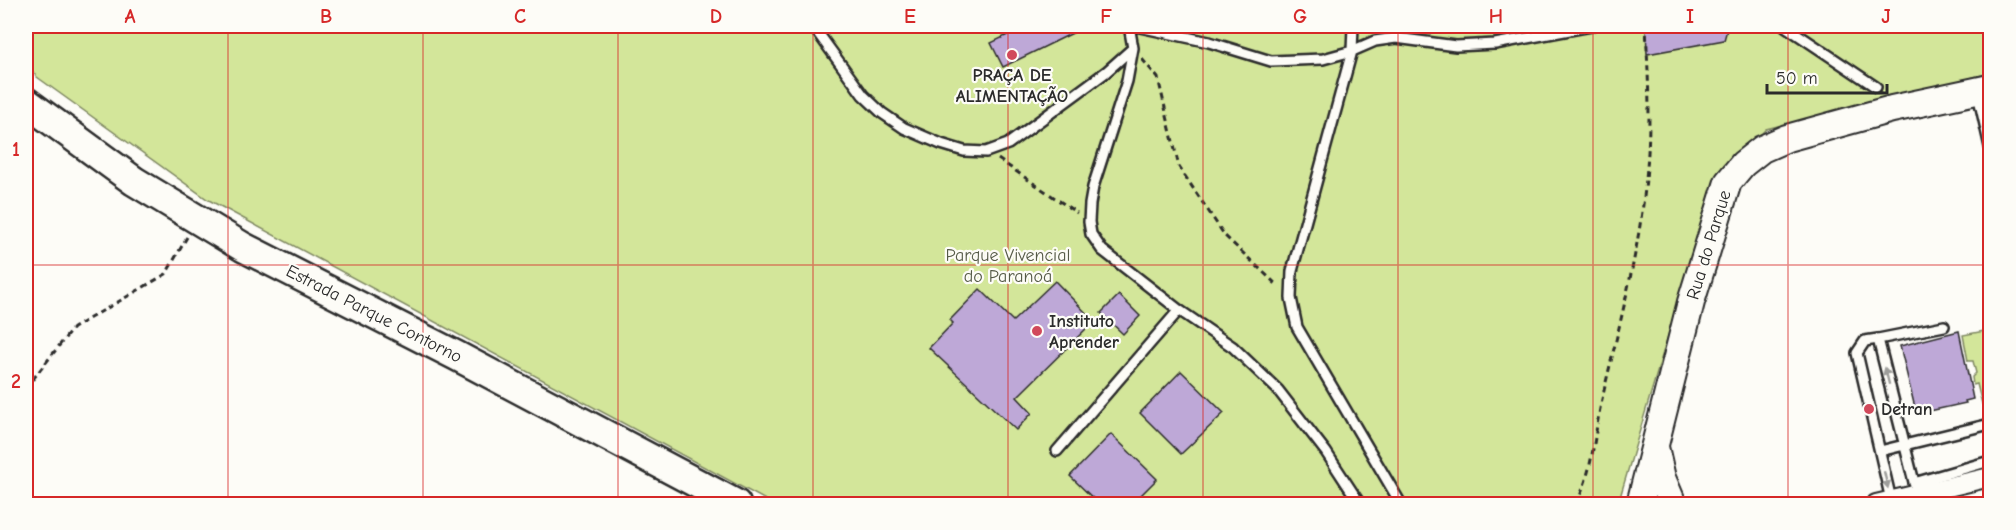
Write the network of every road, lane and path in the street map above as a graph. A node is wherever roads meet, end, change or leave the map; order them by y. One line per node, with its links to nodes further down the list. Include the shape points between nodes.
1 (813, 26): 14 (lane, via 863,95 882,113 904,128 941,144)
2 (1129, 26): 8 (lane)
3 (1135, 26): 9 (lane, via 1271,61 1323,59)
4 (1353, 26): 9 (lane)
5 (1591, 26): 9 (lane, via 1496,44 1456,46 1396,38 1375,41)
6 (1646, 26): 34 (path, via 1650,100 1647,167 1634,261 1590,466)
7 (1785, 26): 10 (lane)
8 (1133, 48): 14 (lane, via 1008,144); 16 (lane, via 1093,187); 17 (path, via 1158,78 1179,167 1225,236)
9 (1352, 51): 17 (lane, via 1301,234)
10 (1876, 87)
11 (1984, 90): 13 (lane); 23 (street, Rua do Parque, via 1892,109 1787,138 1762,149 1743,164 1728,183 1691,302)
12 (26, 102): 15 (main road, Estrada Parque Contorno, via 134,181)
13 (1990, 147)
14 (986, 152): 16 (path)
15 (197, 219): 21 (path, via 166,274 73,328); 31 (main road, Estrada Parque Contorno, via 243,247)
16 (1089, 222): 18 (lane, via 1091,234 1102,250)
17 (1290, 298): 33 (lane, via 1297,327)
18 (1179, 310): 25 (lane); 32 (lane, via 1233,347 1278,390)
19 (1944, 326): 20 (lane)
20 (1878, 339): 24 (lane, one-way to 20); 26 (lane, via 1866,341 1857,353)
21 (26, 388)
22 (1990, 424): 24 (lane)
23 (1654, 444): 35 (street, Rua do Parque); 36 (street, Rua do Parque)
24 (1905, 445): 26 (lane); 29 (lane)
25 (1057, 451)
26 (1880, 451): 30 (lane, one-way to 30)
27 (1990, 461): 29 (lane)
28 (1990, 477): 29 (street)
29 (1916, 488): 30 (street)
30 (1883, 502)
31 (736, 504)
32 (1360, 504)
33 (1401, 504)
34 (1576, 504)
35 (1640, 504)
36 (1673, 504)

